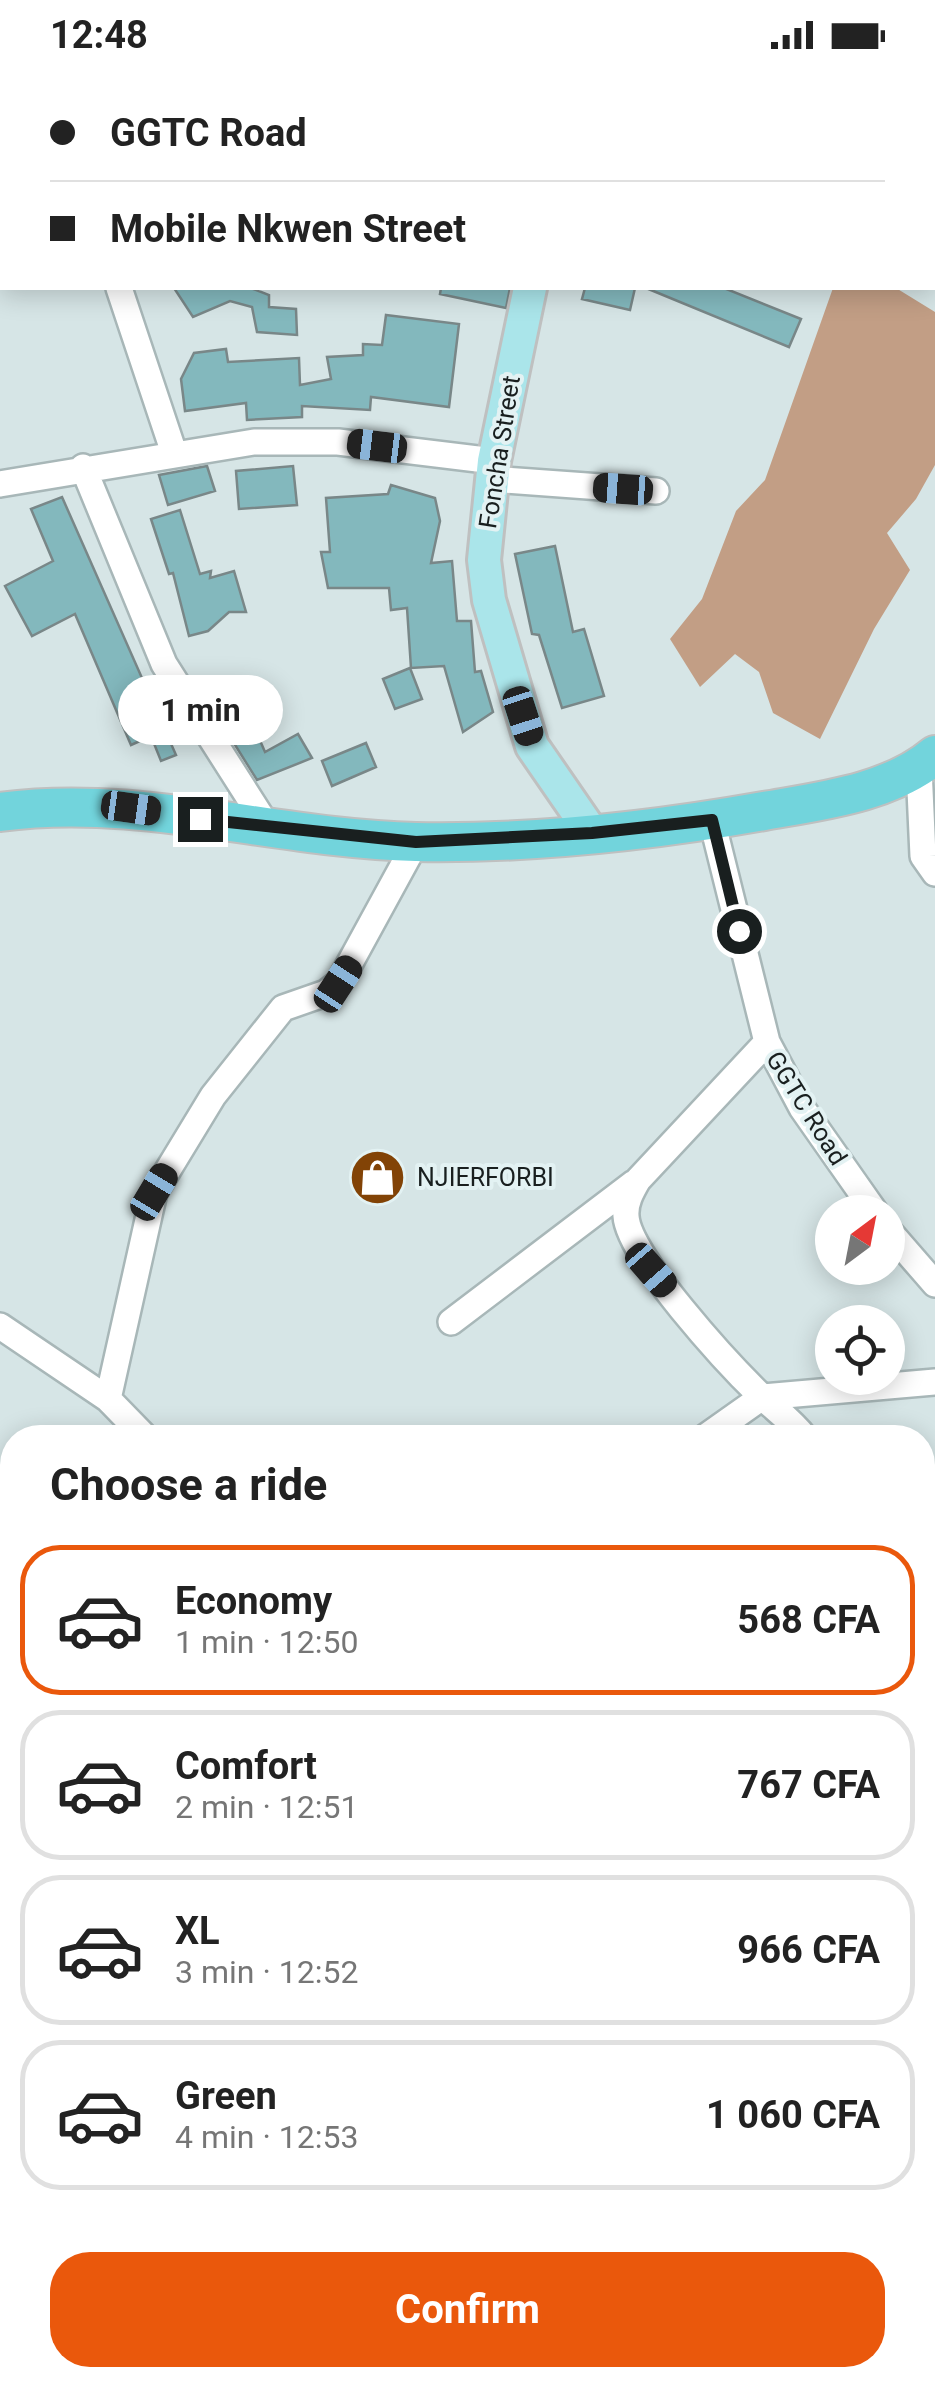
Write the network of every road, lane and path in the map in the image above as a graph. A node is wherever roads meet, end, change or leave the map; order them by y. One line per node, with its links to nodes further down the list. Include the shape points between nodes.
1 (120, 290): 3 (street)
2 (530, 290): 5 (main road, Foncha Street)
3 (174, 453): 4 (street); 5 (street, via 298,440)
4 (82, 468): 6 (street); 11 (street, via 164,664)
5 (493, 470): 7 (street); 12 (main road, Foncha Street, via 484,560 504,656 532,746)
6 (0, 484)
7 (656, 491)
8 (927, 762): 10 (highway, via 840,798); 14 (street, via 923,856)
9 (0, 812): 11 (highway, via 131,808)
10 (712, 820): 12 (highway); 15 (street, GGTC Road)
11 (269, 829): 13 (highway)
12 (592, 833): 13 (highway)
13 (416, 842): 24 (street, via 338,984 283,1008 213,1096 154,1192)
14 (935, 873)
15 (766, 1042): 16 (street); 17 (street, GGTC Road)
16 (638, 1180): 20 (street); 23 (street, via 626,1218 632,1240)
17 (863, 1195)
18 (905, 1250): 19 (street)
19 (935, 1284)
20 (451, 1322)
21 (0, 1326): 24 (street)
22 (935, 1382): 23 (street)
23 (762, 1397): 26 (street); 27 (street)
24 (108, 1399): 25 (street)
25 (133, 1425)
26 (722, 1425)
27 (796, 1425)

